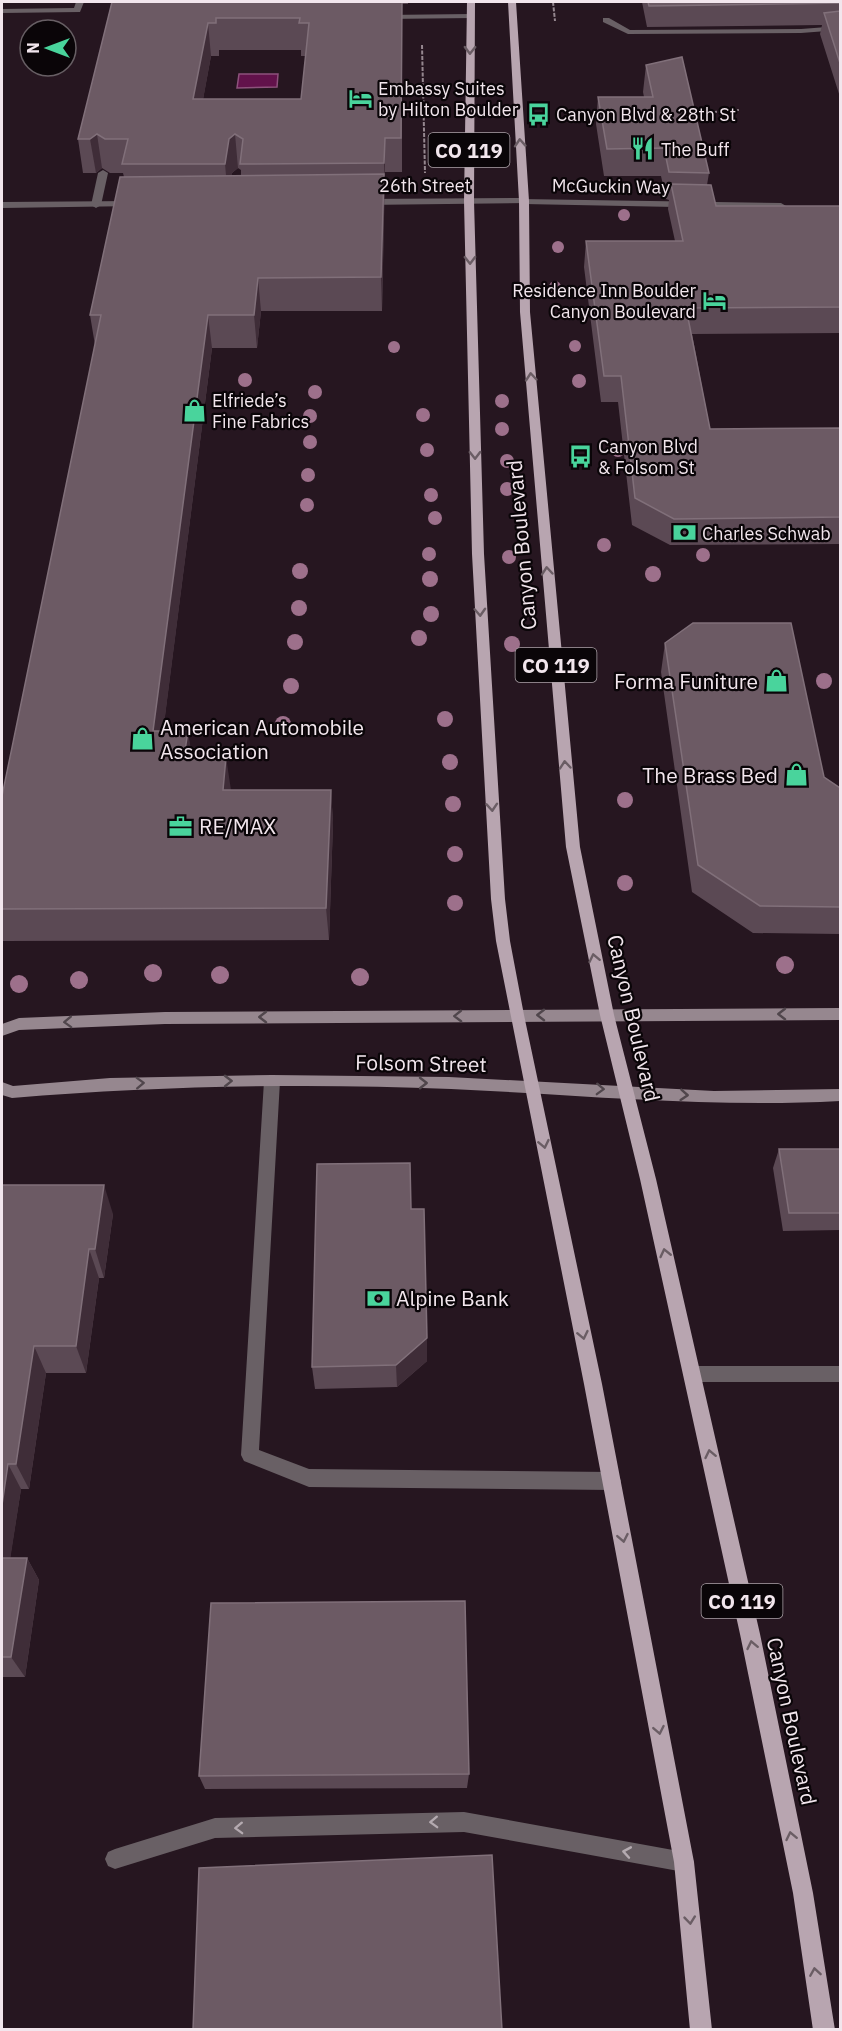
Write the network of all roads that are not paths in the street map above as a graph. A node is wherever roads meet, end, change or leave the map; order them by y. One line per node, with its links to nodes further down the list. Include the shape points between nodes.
1 (80, 2): 4 (street, via 77,10)
2 (471, 2): 5 (main road, Canyon Boulevard / CO 119)
3 (512, 2): 11 (main road, Canyon Boulevard / CO 119, one-way to 3)
4 (2, 10)
5 (471, 16): 6 (street); 10 (main road, Canyon Boulevard / CO 119, one-way to 10)
6 (376, 17)
7 (606, 20): 8 (street, via 628,32)
8 (840, 28)
9 (103, 173): 13 (street)
10 (469, 201): 11 (street, 26th Street); 12 (street, 26th Street); 19 (main road, Canyon Boulevard / CO 119, one-way to 19, via 482,659 498,899)
11 (524, 201): 16 (street, McGuckin Way); 18 (main road, Canyon Boulevard / CO 119, one-way to 11, via 573,847 525,312)
12 (351, 202)
13 (96, 204): 14 (street); 15 (street)
14 (142, 204)
15 (2, 205)
16 (794, 207)
17 (840, 1014): 18 (main road, one-way to 18)
18 (607, 1015): 19 (main road, one-way to 19); 24 (main road, Canyon Boulevard / CO 119)
19 (517, 1016): 20 (main road, one-way to 20, via 165,1018 19,1024); 22 (main road, Canyon Boulevard / CO 119)
20 (2, 1030)
21 (272, 1081): 22 (main road, Folsom Street, one-way to 22); 23 (main road, Folsom Street, one-way to 21, via 12,1092 110,1084); 28 (street, via 250,1455 309,1478)
22 (532, 1087): 24 (main road, Folsom Street, one-way to 24); 28 (main road, Canyon Boulevard / CO 119, one-way to 28)
23 (2, 1088)
24 (626, 1090): 25 (main road, Folsom Street, one-way to 25, via 714,1097); 26 (main road, Canyon Boulevard / CO 119, one-way to 24)
25 (840, 1095)
26 (692, 1374): 27 (street); 32 (main road, Canyon Boulevard / CO 119, one-way to 26, via 803,1893)
27 (840, 1374)
28 (612, 1480): 30 (main road, Canyon Boulevard / CO 119, one-way to 30)
29 (115, 1859): 30 (street, one-way to 29, via 464,1822 215,1828)
30 (684, 1862): 31 (main road, Canyon Boulevard / CO 119, one-way to 31)
31 (701, 2030)
32 (824, 2030)

